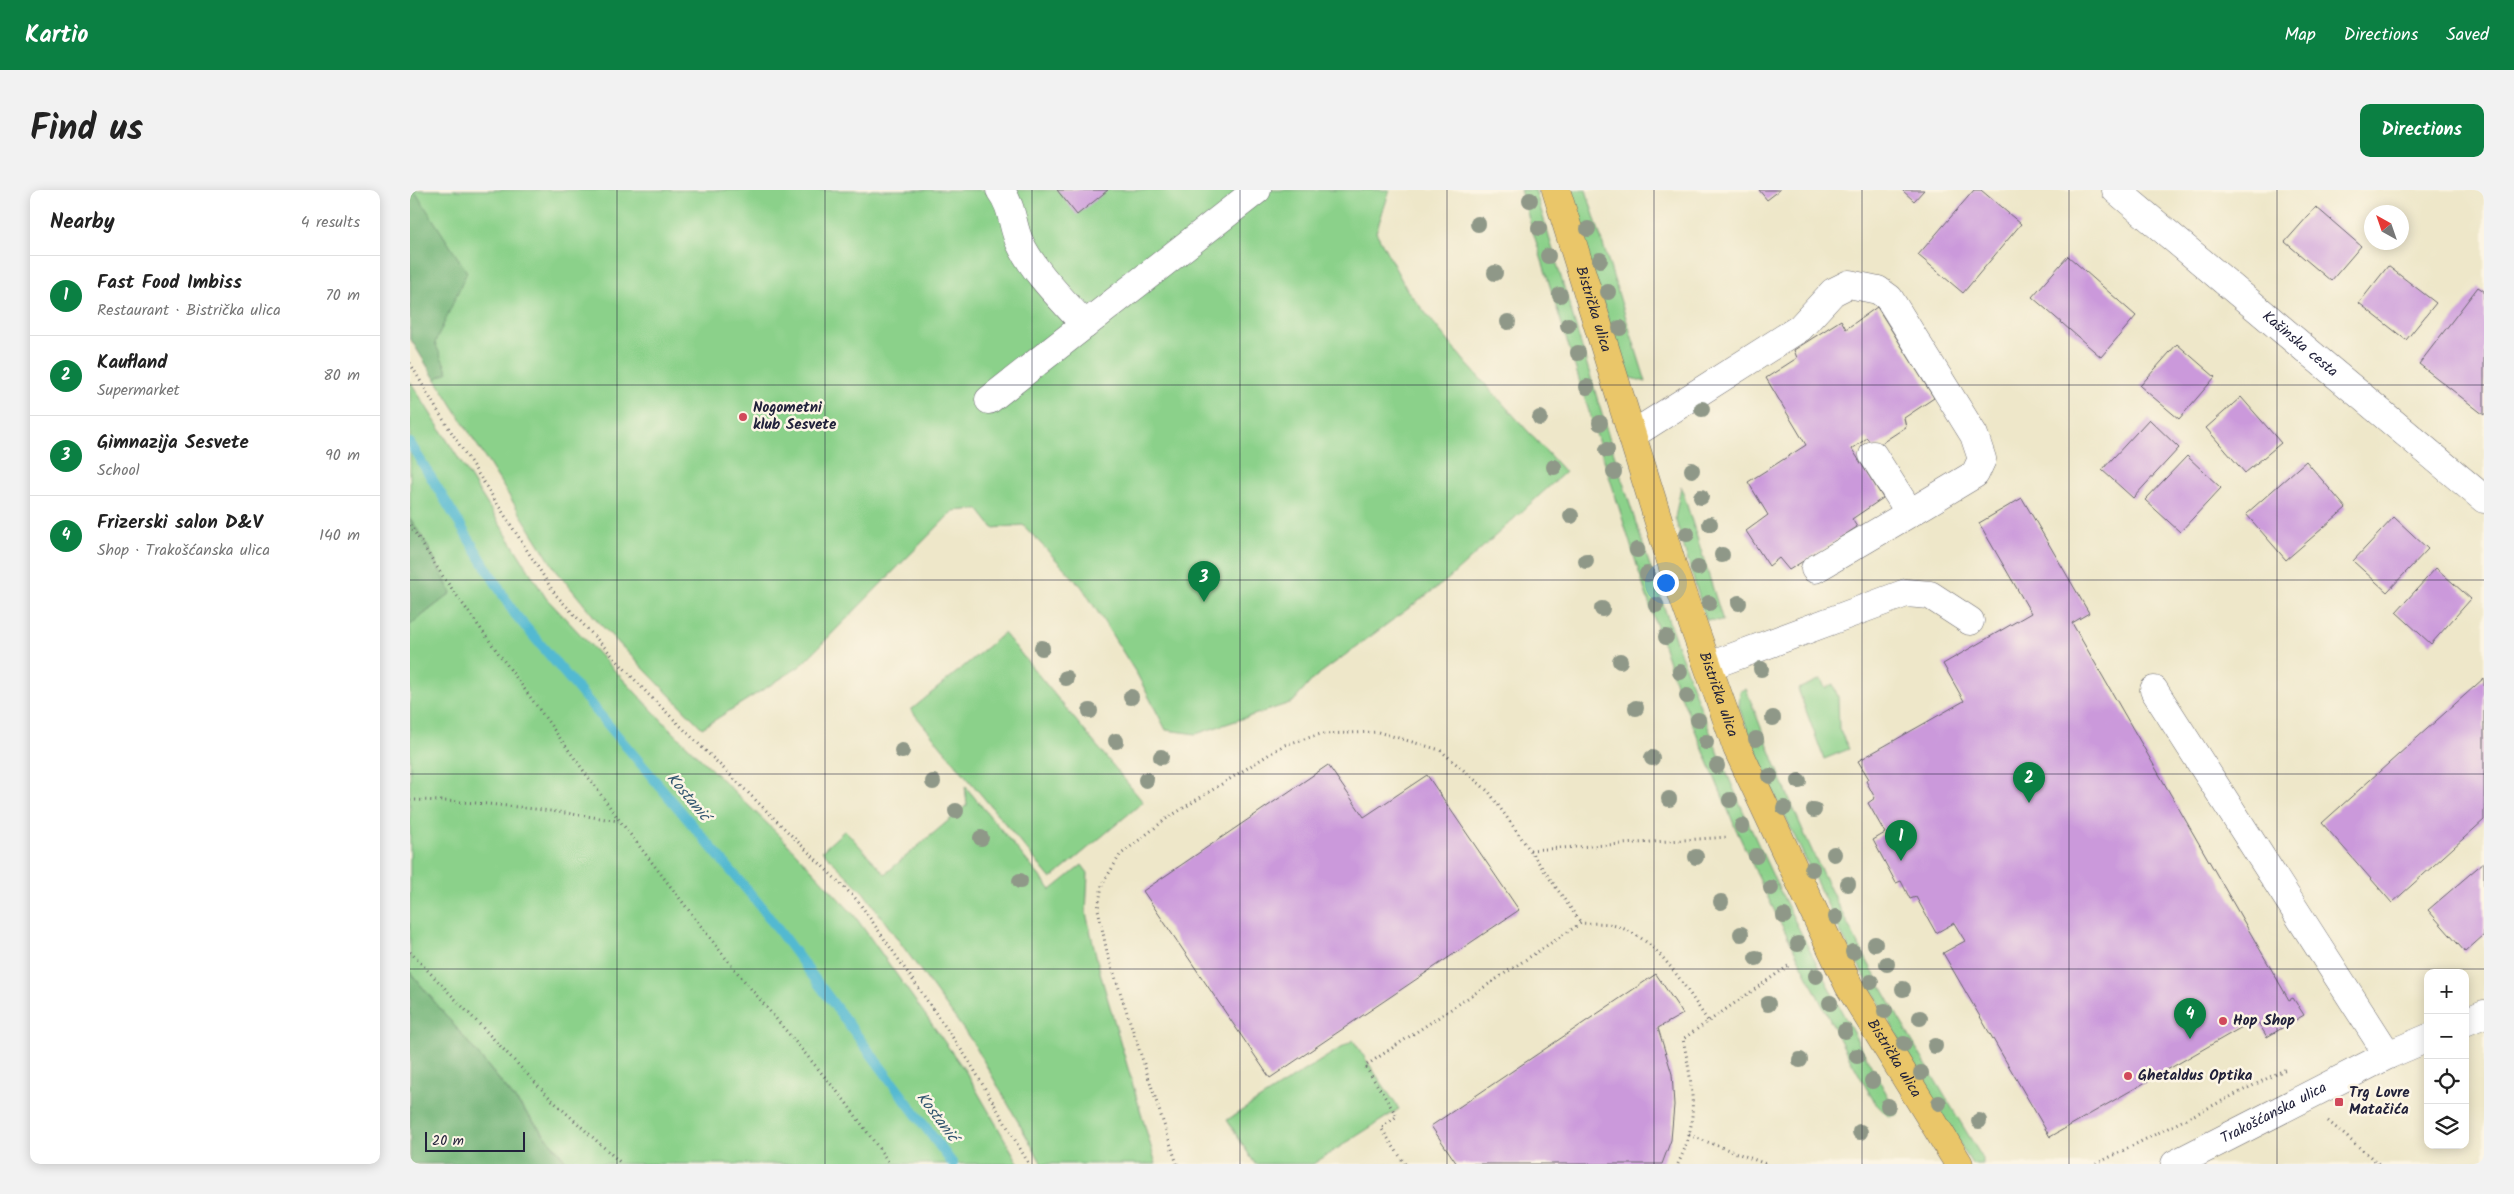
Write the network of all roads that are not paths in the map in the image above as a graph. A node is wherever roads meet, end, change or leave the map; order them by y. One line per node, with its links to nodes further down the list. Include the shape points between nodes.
1 (1000, 190): 5 (street, via 1009,202 1020,242 1032,262)
2 (1257, 190): 5 (street)
3 (1556, 190): 7 (main road, Bistrička ulica)
4 (2116, 190): 9 (street, Kašinska cesta)
5 (1085, 325): 6 (street)
6 (989, 400)
7 (1632, 435): 10 (street, via 1800,328 1833,292 1849,284 1865,286 1889,298 1974,435 1982,458 1975,474); 13 (main road, Bistrička ulica, via 1675,574)
8 (1873, 455): 10 (street)
9 (2484, 499)
10 (1910, 513): 11 (street)
11 (1815, 569)
12 (1970, 621): 13 (street, via 1930,595 1906,593)
13 (1710, 666): 19 (main road, Bistrička ulica, via 1737,748 1849,986)
14 (2154, 690): 18 (street)
15 (2484, 1014): 16 (street)
16 (2469, 1020)
17 (2424, 1040): 18 (street, Trakošćanska ulica)
18 (2388, 1054): 20 (street, Trakošćanska ulica)
19 (1960, 1164)
20 (2175, 1164)

